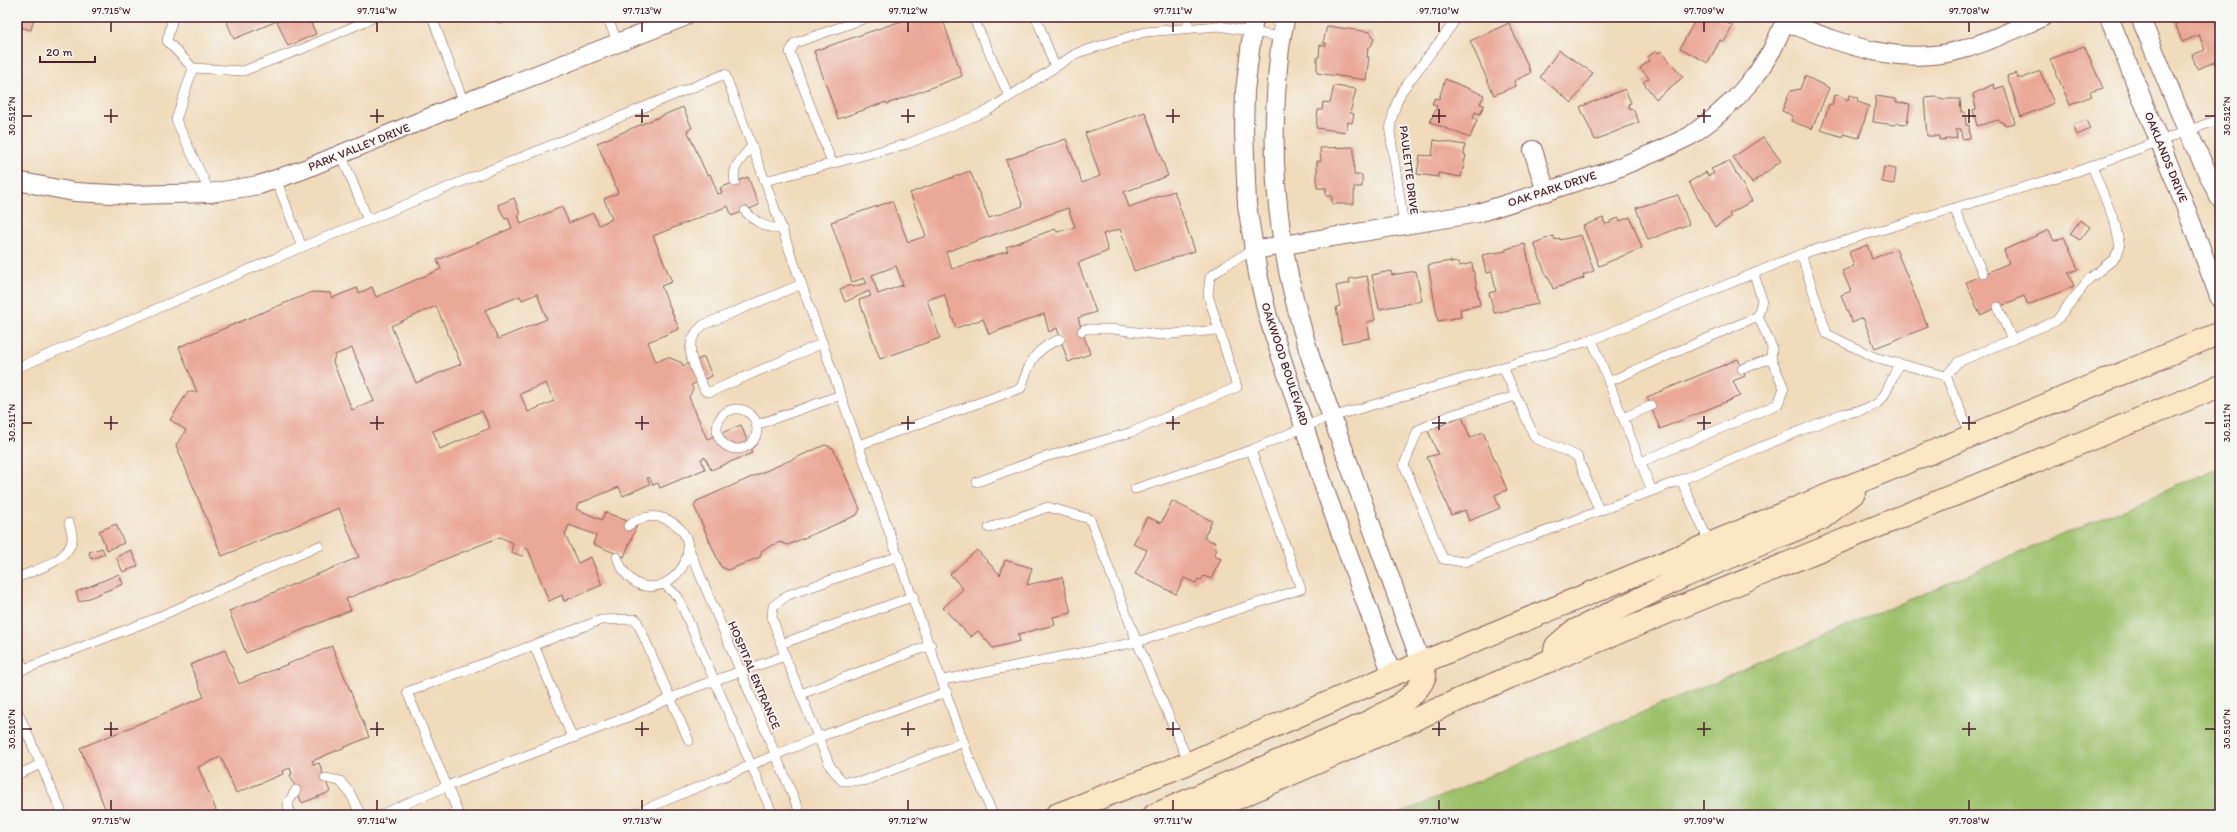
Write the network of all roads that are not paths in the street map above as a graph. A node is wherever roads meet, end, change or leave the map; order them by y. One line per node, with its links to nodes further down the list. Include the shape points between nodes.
1 (173, 17): 23 (lane, via 167,41)
2 (375, 17): 23 (lane, via 243,71)
3 (432, 17): 25 (lane)
4 (495, 17): 5 (lane)
5 (506, 17)
6 (607, 17): 21 (lane)
7 (684, 17): 21 (street, PARK VALLEY DRIVE)
8 (869, 17): 32 (lane, via 796,43 790,52)
9 (973, 17): 24 (lane)
10 (1036, 17): 22 (lane)
11 (1187, 17): 19 (lane)
12 (1286, 17): 20 (street)
13 (1456, 17): 44 (lane, PAULETTE DRIVE, via 1402,92 1390,120)
14 (2043, 17): 17 (street, via 1965,49 1926,56 1870,51 1843,44)
15 (2109, 17): 28 (street, OAKLANDS DRIVE)
16 (2140, 17): 27 (street)
17 (1787, 20): 38 (street, OAK PARK DRIVE, via 1756,75 1714,118 1690,136 1610,171)
18 (1253, 24): 19 (lane); 20 (lane); 48 (street, OAKWOOD BOULEVARD, via 1245,91 1244,131 1247,205)
19 (1189, 28): 22 (lane, via 1145,32 1076,53)
20 (1281, 37): 46 (street, via 1275,112 1275,166)
21 (618, 43): 25 (street, PARK VALLEY DRIVE)
22 (1055, 67): 24 (lane)
23 (193, 68): 39 (lane, via 176,120)
24 (1009, 96): 32 (lane, via 987,111 907,144)
25 (464, 103): 31 (street, PARK VALLEY DRIVE)
26 (2220, 119): 27 (lane)
27 (2187, 130): 28 (lane); 40 (street)
28 (2159, 140): 33 (lane); 53 (street, OAKLANDS DRIVE)
29 (752, 146): 36 (lane); 37 (lane, via 737,164 733,176); 43 (lane, via 725,74)
30 (1533, 150): 38 (street)
31 (341, 154): 34 (street, PARK VALLEY DRIVE); 43 (lane)
32 (832, 163): 36 (lane)
33 (2092, 166): 41 (lane); 61 (lane, via 2115,223 2120,247 2114,259 2089,279 2056,321)
34 (276, 179): 39 (street, PARK VALLEY DRIVE, via 258,185); 47 (lane)
35 (17, 181): 39 (street, PARK VALLEY DRIVE, via 74,192 131,195)
36 (766, 181): 45 (lane)
37 (735, 182)
38 (1546, 192): 44 (street, OAK PARK DRIVE, via 1478,213)
39 (210, 193)
40 (2220, 199)
41 (1954, 208): 49 (lane); 51 (lane)
42 (745, 211): 45 (lane, via 754,221 769,228)
43 (368, 220): 47 (lane)
44 (1404, 225): 46 (street, OAK PARK DRIVE)
45 (782, 229): 52 (lane)
46 (1282, 245): 48 (street, OAK PARK DRIVE); 74 (street, via 1295,309)
47 (302, 247): 66 (lane)
48 (1253, 250): 56 (lane, via 1210,277 1208,295); 77 (street, OAKWOOD BOULEVARD, via 1268,317)
49 (1801, 254): 50 (lane); 64 (lane, via 1827,334 1874,357)
50 (1754, 274): 55 (lane, via 1762,300); 60 (lane)
51 (1984, 274)
52 (802, 284): 62 (lane); 62 (lane, via 703,325 695,332 690,354 705,391 710,392)
53 (2220, 299)
54 (1998, 307): 61 (lane)
55 (1758, 316): 63 (lane, via 1772,347); 69 (lane)
56 (1218, 330): 57 (lane, via 1162,335 1112,329); 84 (lane, via 1237,387 1132,432 1042,458)
57 (1082, 331)
58 (2220, 333): 78 (main road)
59 (1060, 339): 79 (lane, via 1044,345 1035,356 1020,388)
60 (1592, 340): 65 (lane); 69 (lane)
61 (2012, 340): 68 (lane, via 1958,362)
62 (823, 344): 71 (lane)
63 (1771, 358): 67 (lane); 81 (lane, via 1784,388 1778,404)
64 (1898, 363): 68 (lane); 83 (lane, via 1880,403 1867,410 1842,414)
65 (1503, 367): 72 (lane); 74 (lane)
66 (17, 368)
67 (1742, 369)
68 (1946, 376): 78 (lane)
69 (1608, 382): 75 (lane)
70 (2220, 386): 105 (main road)
71 (841, 395): 76 (lane); 79 (lane)
72 (1516, 396): 87 (lane, via 1535,438 1577,456); 87 (lane, via 1450,415 1418,430 1404,466 1443,559 1464,562)
73 (1651, 406): 75 (lane)
74 (1332, 417): 77 (lane); 106 (street)
75 (1623, 418): 81 (lane)
76 (756, 425): 76 (lane, via 755,420 746,411 729,410 717,422 717,435 725,446 744,447 754,438)
77 (1304, 426): 80 (lane); 109 (street, OAKWOOD BOULEVARD)
78 (1971, 436): 82 (main road)
79 (859, 445): 95 (lane)
80 (1251, 450): 85 (lane); 99 (lane, via 1301,589)
81 (1641, 462): 86 (lane)
82 (1872, 478): 92 (main road); 105 (main road, via 1820,519 1685,576 1572,632 1556,646)
83 (1681, 480): 86 (lane); 92 (lane)
84 (977, 482)
85 (1135, 489)
86 (1652, 491): 87 (lane)
87 (1599, 510)
88 (69, 523): 96 (lane, via 72,543 65,554)
89 (628, 526): 91 (lane, HOSPITAL ENTRANCE, via 638,519 650,516 662,518 673,523 682,532)
90 (989, 528): 99 (lane, via 1048,507 1090,519)
91 (687, 544): 97 (lane, via 683,568 675,578); 108 (lane, HOSPITAL ENTRANCE)
92 (1710, 544): 106 (main road)
93 (319, 546): 107 (lane, via 149,621)
94 (617, 556): 97 (lane, via 622,568 632,580 643,585)
95 (899, 556): 98 (lane); 100 (lane, via 788,595 773,606 772,617)
96 (17, 578)
97 (664, 584): 111 (lane, via 678,597)
98 (914, 596): 100 (lane); 102 (lane)
99 (1137, 642): 110 (lane); 121 (lane)
100 (781, 644): 104 (lane)
101 (534, 645): 114 (lane, via 601,620 636,619); 116 (lane); 126 (lane, via 407,692)
102 (931, 645): 110 (lane); 113 (lane)
103 (17, 653): 107 (lane)
104 (785, 656): 108 (lane); 113 (lane)
105 (1553, 660): 139 (main road)
106 (1421, 663): 109 (main road); 138 (main road, via 1425,676 1416,690 1364,724)
107 (21, 671)
108 (740, 672): 111 (lane); 120 (lane, HOSPITAL ENTRANCE)
109 (1392, 675): 121 (main road)
110 (943, 680): 112 (lane)
111 (716, 681): 114 (lane); 123 (lane)
112 (947, 692): 117 (lane); 119 (lane)
113 (801, 694): 117 (lane)
114 (670, 698): 116 (lane, via 633,715); 118 (lane)
115 (17, 710): 122 (lane)
116 (572, 737): 126 (lane)
117 (819, 737): 119 (lane, via 830,766 842,781 864,781); 120 (lane)
118 (689, 741)
119 (964, 742): 136 (lane)
120 (774, 756): 123 (lane); 135 (lane, HOSPITAL ENTRANCE)
121 (1189, 763): 137 (main road)
122 (41, 764): 124 (lane); 128 (lane)
123 (752, 765): 133 (lane); 134 (lane)
124 (17, 775)
125 (325, 778): 130 (lane, via 340,781)
126 (447, 786): 131 (lane); 132 (lane)
127 (296, 790): 129 (lane, via 288,803)
128 (63, 815)
129 (290, 815)
130 (361, 815)
131 (380, 815)
132 (459, 815)
133 (631, 815)
134 (773, 815)
135 (801, 815)
136 (993, 815)
137 (1056, 815)
138 (1154, 815)
139 (1200, 815)

